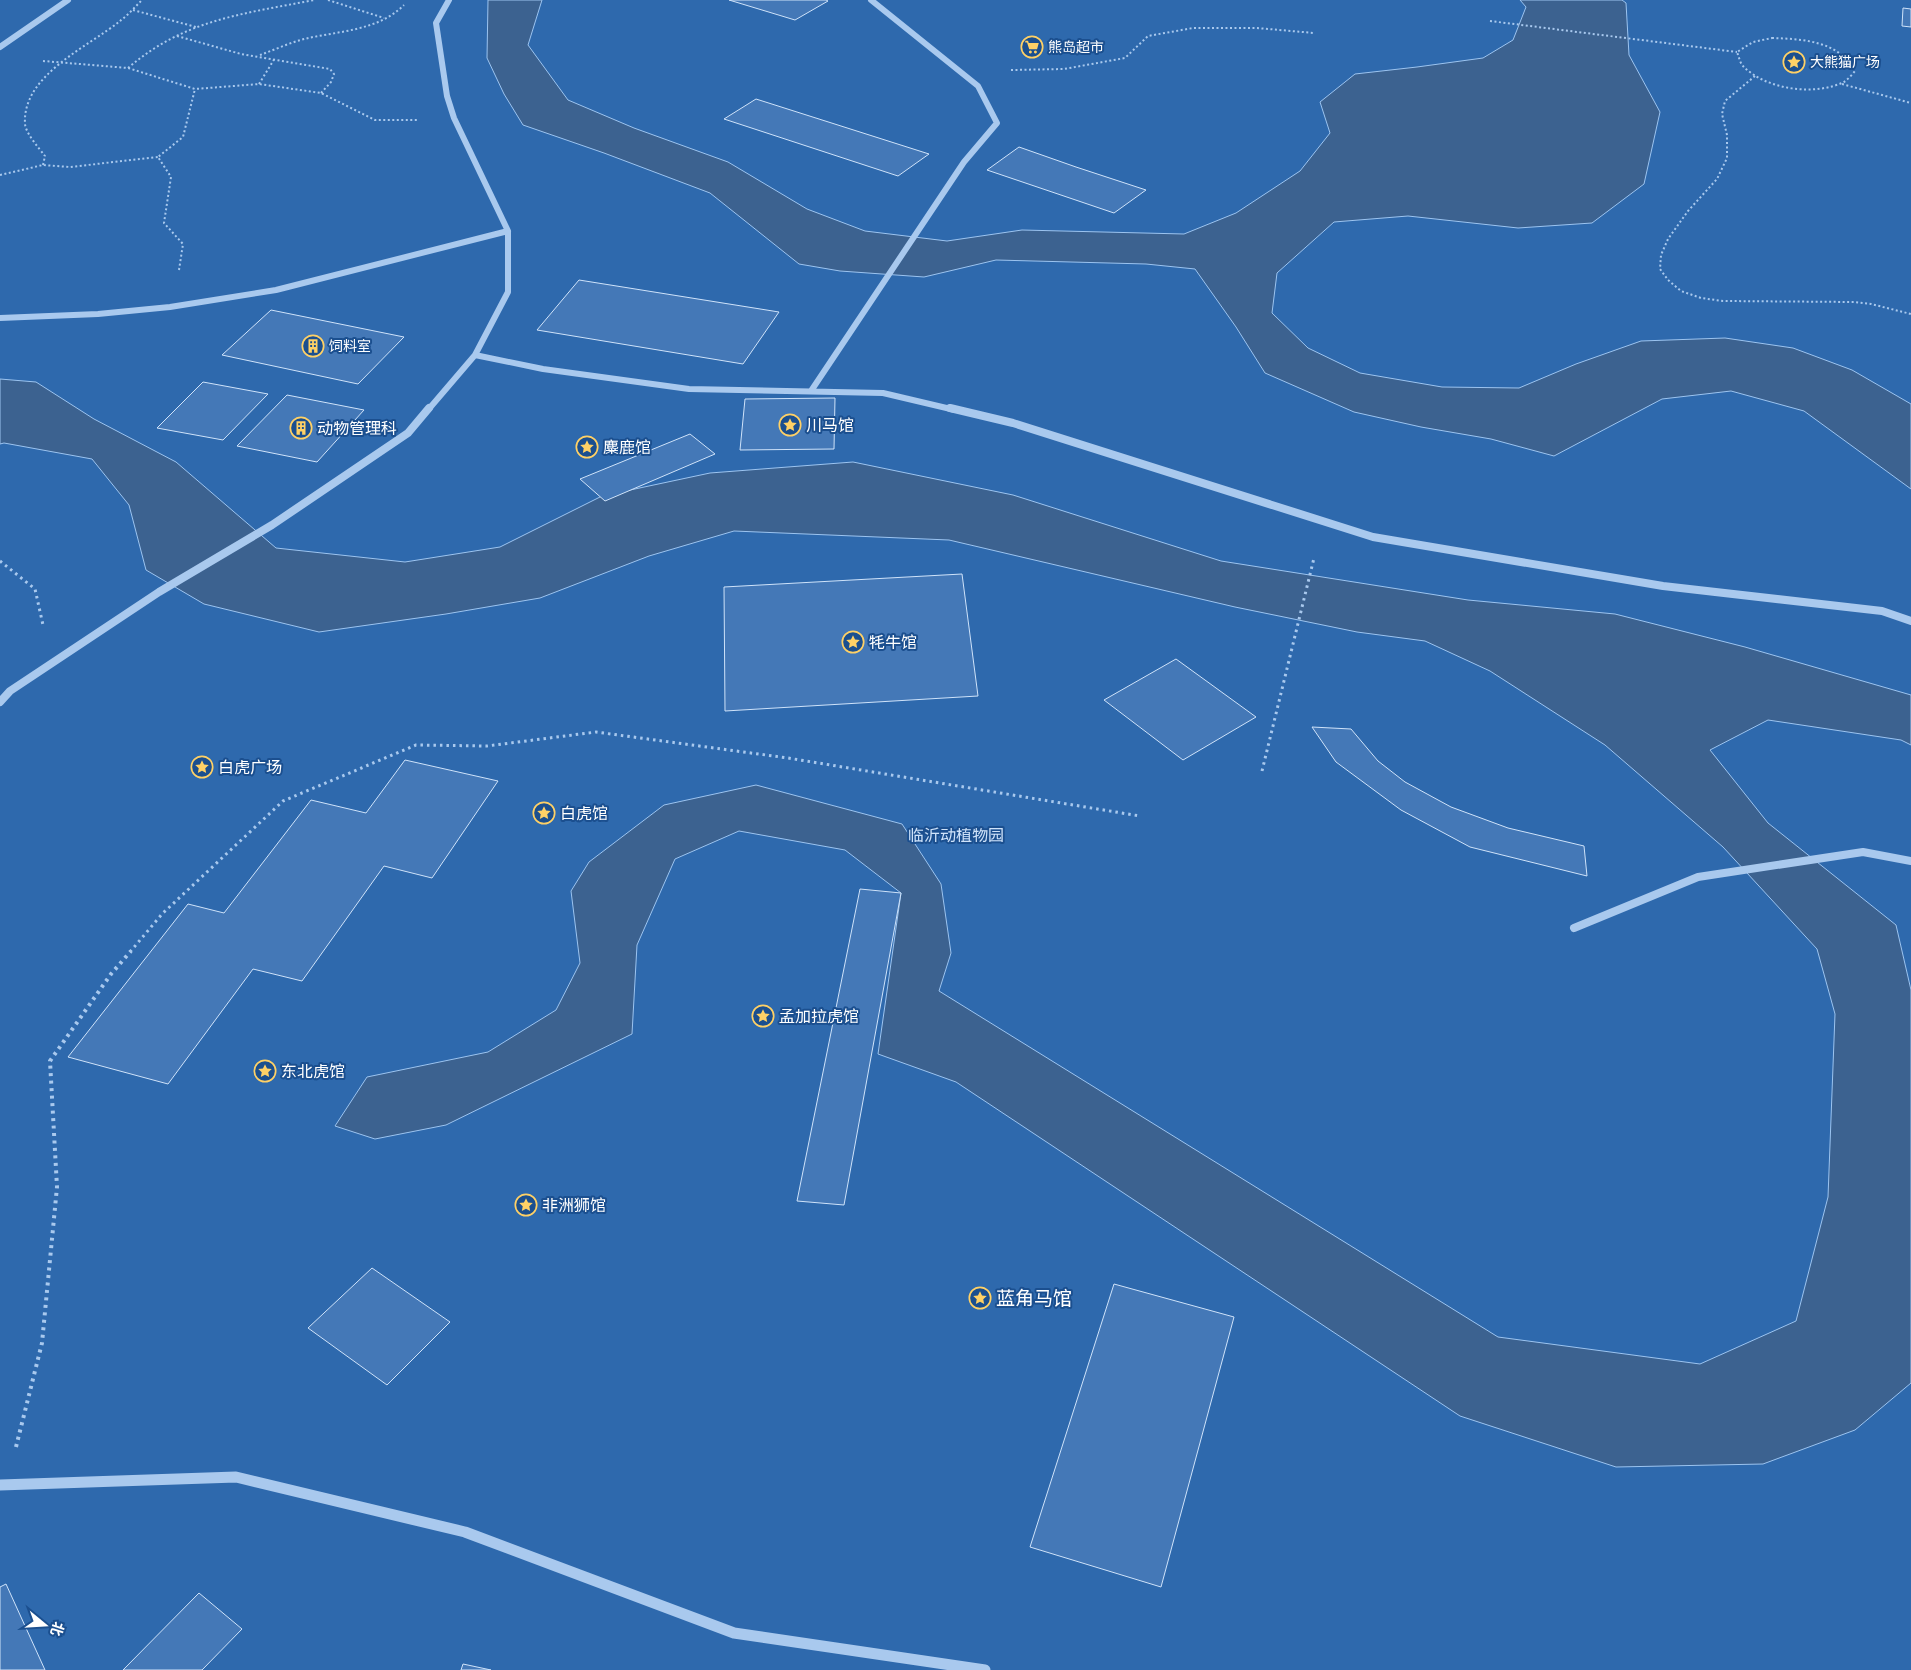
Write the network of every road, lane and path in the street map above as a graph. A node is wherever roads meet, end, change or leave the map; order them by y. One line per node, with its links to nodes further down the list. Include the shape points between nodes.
1 (68, 0): 14 (lane)
2 (142, 0): 8 (path)
3 (314, 0): 11 (path)
4 (328, 0): 9 (path)
5 (407, 0): 9 (path)
6 (449, 0): 28 (lane, via 436,23 447,96)
7 (870, 0): 21 (lane)
8 (134, 10): 11 (path); 19 (path)
9 (385, 18): 16 (path, via 302,40)
10 (1490, 21): 15 (path)
11 (196, 27): 13 (path)
12 (1314, 34): 21 (path, via 1257,28 1194,28 1148,36 1125,58 1064,69)
13 (177, 36): 16 (path); 20 (path, via 158,45)
14 (0, 47)
15 (1737, 52): 22 (path, via 1743,68); 24 (path, via 1756,40 1772,38 1820,44 1852,62 1855,71)
16 (259, 56): 17 (path)
17 (275, 58): 23 (path); 26 (path, via 330,69 334,74 331,82)
18 (43, 61): 19 (path)
19 (60, 63): 20 (path); 30 (path, via 33,93 26,112 25,126 45,156)
20 (128, 68): 25 (path)
21 (961, 72): 32 (lane, via 978,86 997,122 964,162)
22 (1755, 76): 24 (path, via 1808,89); 36 (path, via 1725,101 1722,114 1727,158 1717,179 1668,239 1661,255 1660,269 1681,291 1701,298 1854,302)
23 (259, 84): 25 (path); 26 (path)
24 (1841, 84): 27 (path)
25 (195, 89): 29 (path, via 184,137)
26 (321, 93): 28 (path, via 375,120 399,122)
27 (1911, 103)
28 (454, 118): 33 (lane)
29 (158, 157): 30 (path, via 70,167); 35 (path, via 171,177 164,223 183,244)
30 (43, 165): 31 (path)
31 (0, 175)
32 (920, 228): 34 (lane)
33 (508, 231): 35 (lane, via 276,290); 38 (lane, via 508,292)
34 (885, 280): 39 (lane)
35 (170, 307): 37 (lane)
36 (1911, 314)
37 (0, 318)
38 (474, 354): 39 (lane, via 543,369 689,389); 43 (lane, via 408,433 272,525 159,592)
39 (811, 392): 42 (lane, via 882,392 1013,423 1373,537 1663,586 1882,612)
40 (0, 561): 43 (path, via 35,589)
41 (1312, 568): 45 (path)
42 (1911, 621)
43 (55, 661): 44 (lane, via 10,691)
44 (0, 702)
45 (1262, 771)
46 (1140, 816): 49 (path, via 788,758 596,732 488,746 416,744 283,801 162,914 111,974 50,1061 57,1188 43,1333)
47 (1911, 861): 48 (lane, via 1863,852 1698,877)
48 (1574, 928)
49 (3, 1485): 50 (lane, via 236,1477 465,1532 734,1633)
50 (986, 1670)

